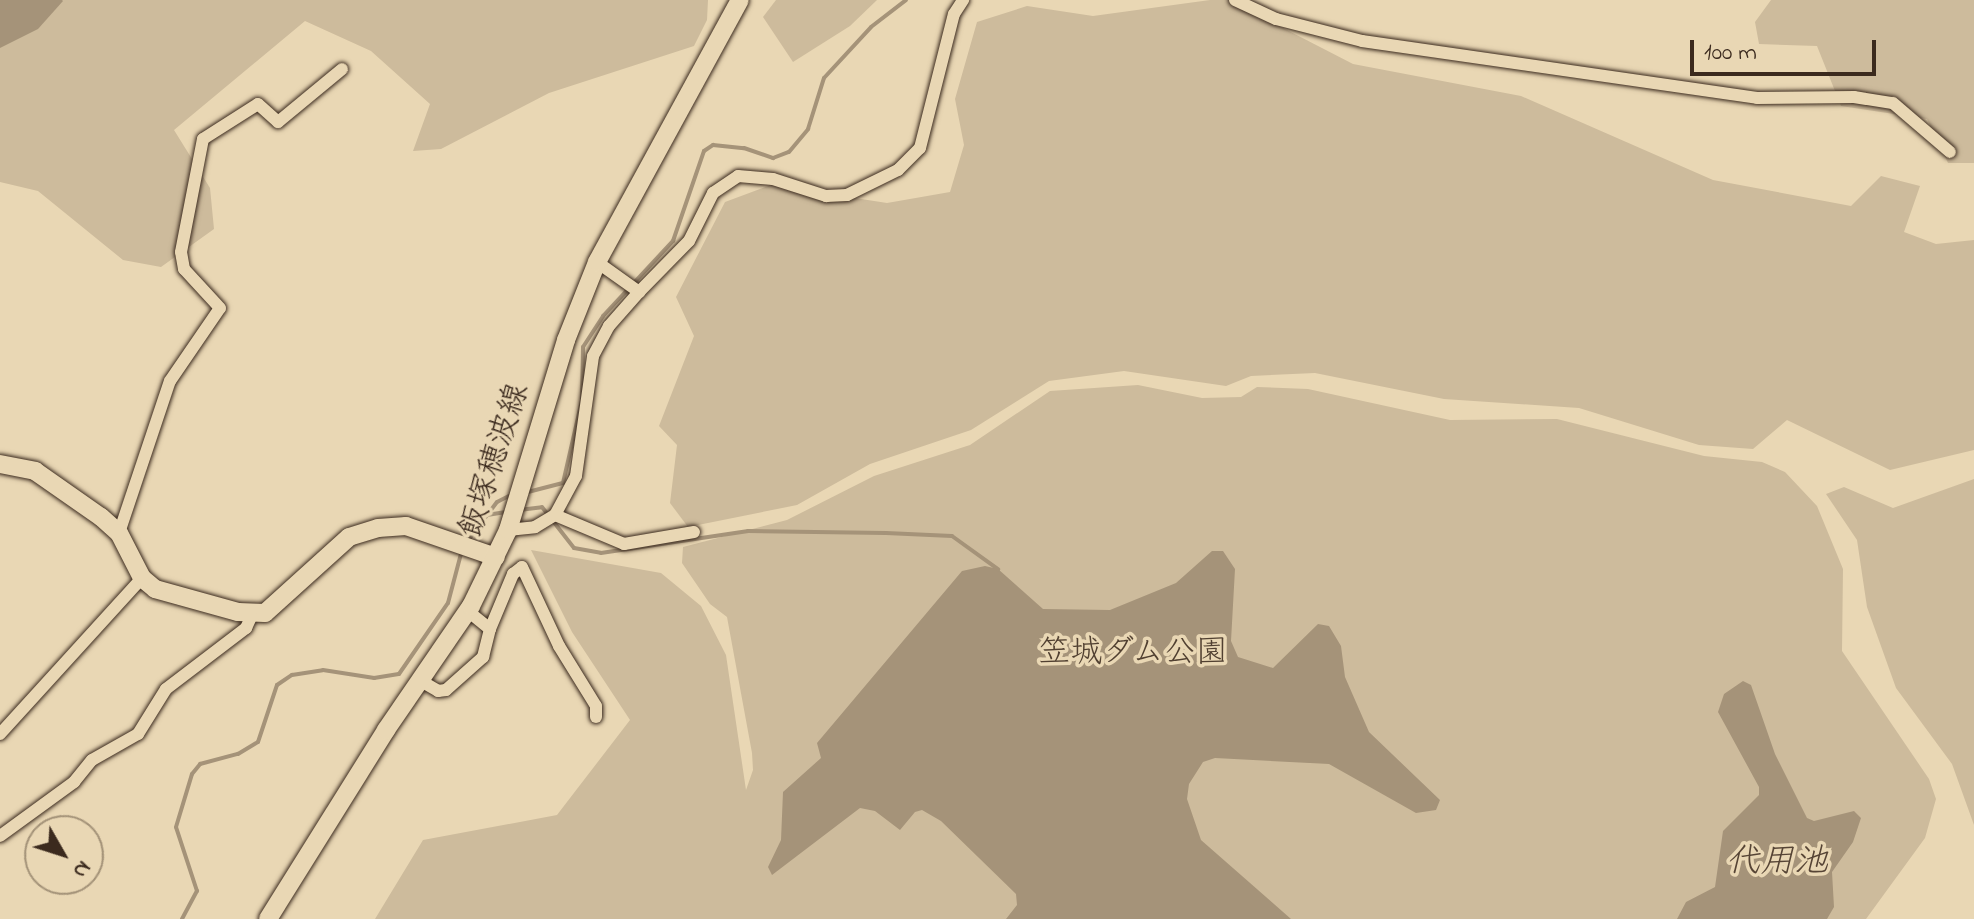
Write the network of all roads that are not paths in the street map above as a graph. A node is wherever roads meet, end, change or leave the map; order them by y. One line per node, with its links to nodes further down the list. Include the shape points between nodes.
1 (740, 0): 6 (main road, 飯塚穂波線)
2 (963, 0): 7 (street, via 954,14 920,148 898,170 847,195 826,196 773,179 738,176 713,193 689,241)
3 (1235, 0): 5 (street, via 1276,19 1362,41 1757,98 1854,97 1893,103)
4 (342, 69): 12 (street, via 278,122 258,104 203,139 181,252 184,269 220,308 170,381)
5 (1950, 152)
6 (597, 262): 7 (street); 10 (main road, 飯塚穂波線, via 566,340)
7 (639, 292): 9 (street, via 609,326 593,356 576,476)
8 (0, 464): 12 (main road, via 35,471)
9 (555, 515): 10 (street, via 535,527); 11 (street, via 624,544)
10 (508, 530): 13 (main road, 飯塚穂波線)
11 (694, 532)
12 (119, 533): 14 (main road)
13 (496, 557): 15 (main road, 飯塚穂波線); 16 (main road, via 406,526 378,528 349,537 282,602)
14 (142, 578): 16 (main road, via 174,597); 20 (street)
15 (468, 611): 17 (street); 18 (main road, 飯塚穂波線)
16 (252, 615): 21 (street, via 246,628 166,689 138,734 92,760 74,782)
17 (490, 629): 18 (street, via 483,657 446,690); 19 (street, via 513,574 522,567 559,646 596,706)
18 (421, 681): 22 (main road, 飯塚穂波線)
19 (596, 717)
20 (0, 734)
21 (0, 836)
22 (268, 919)

